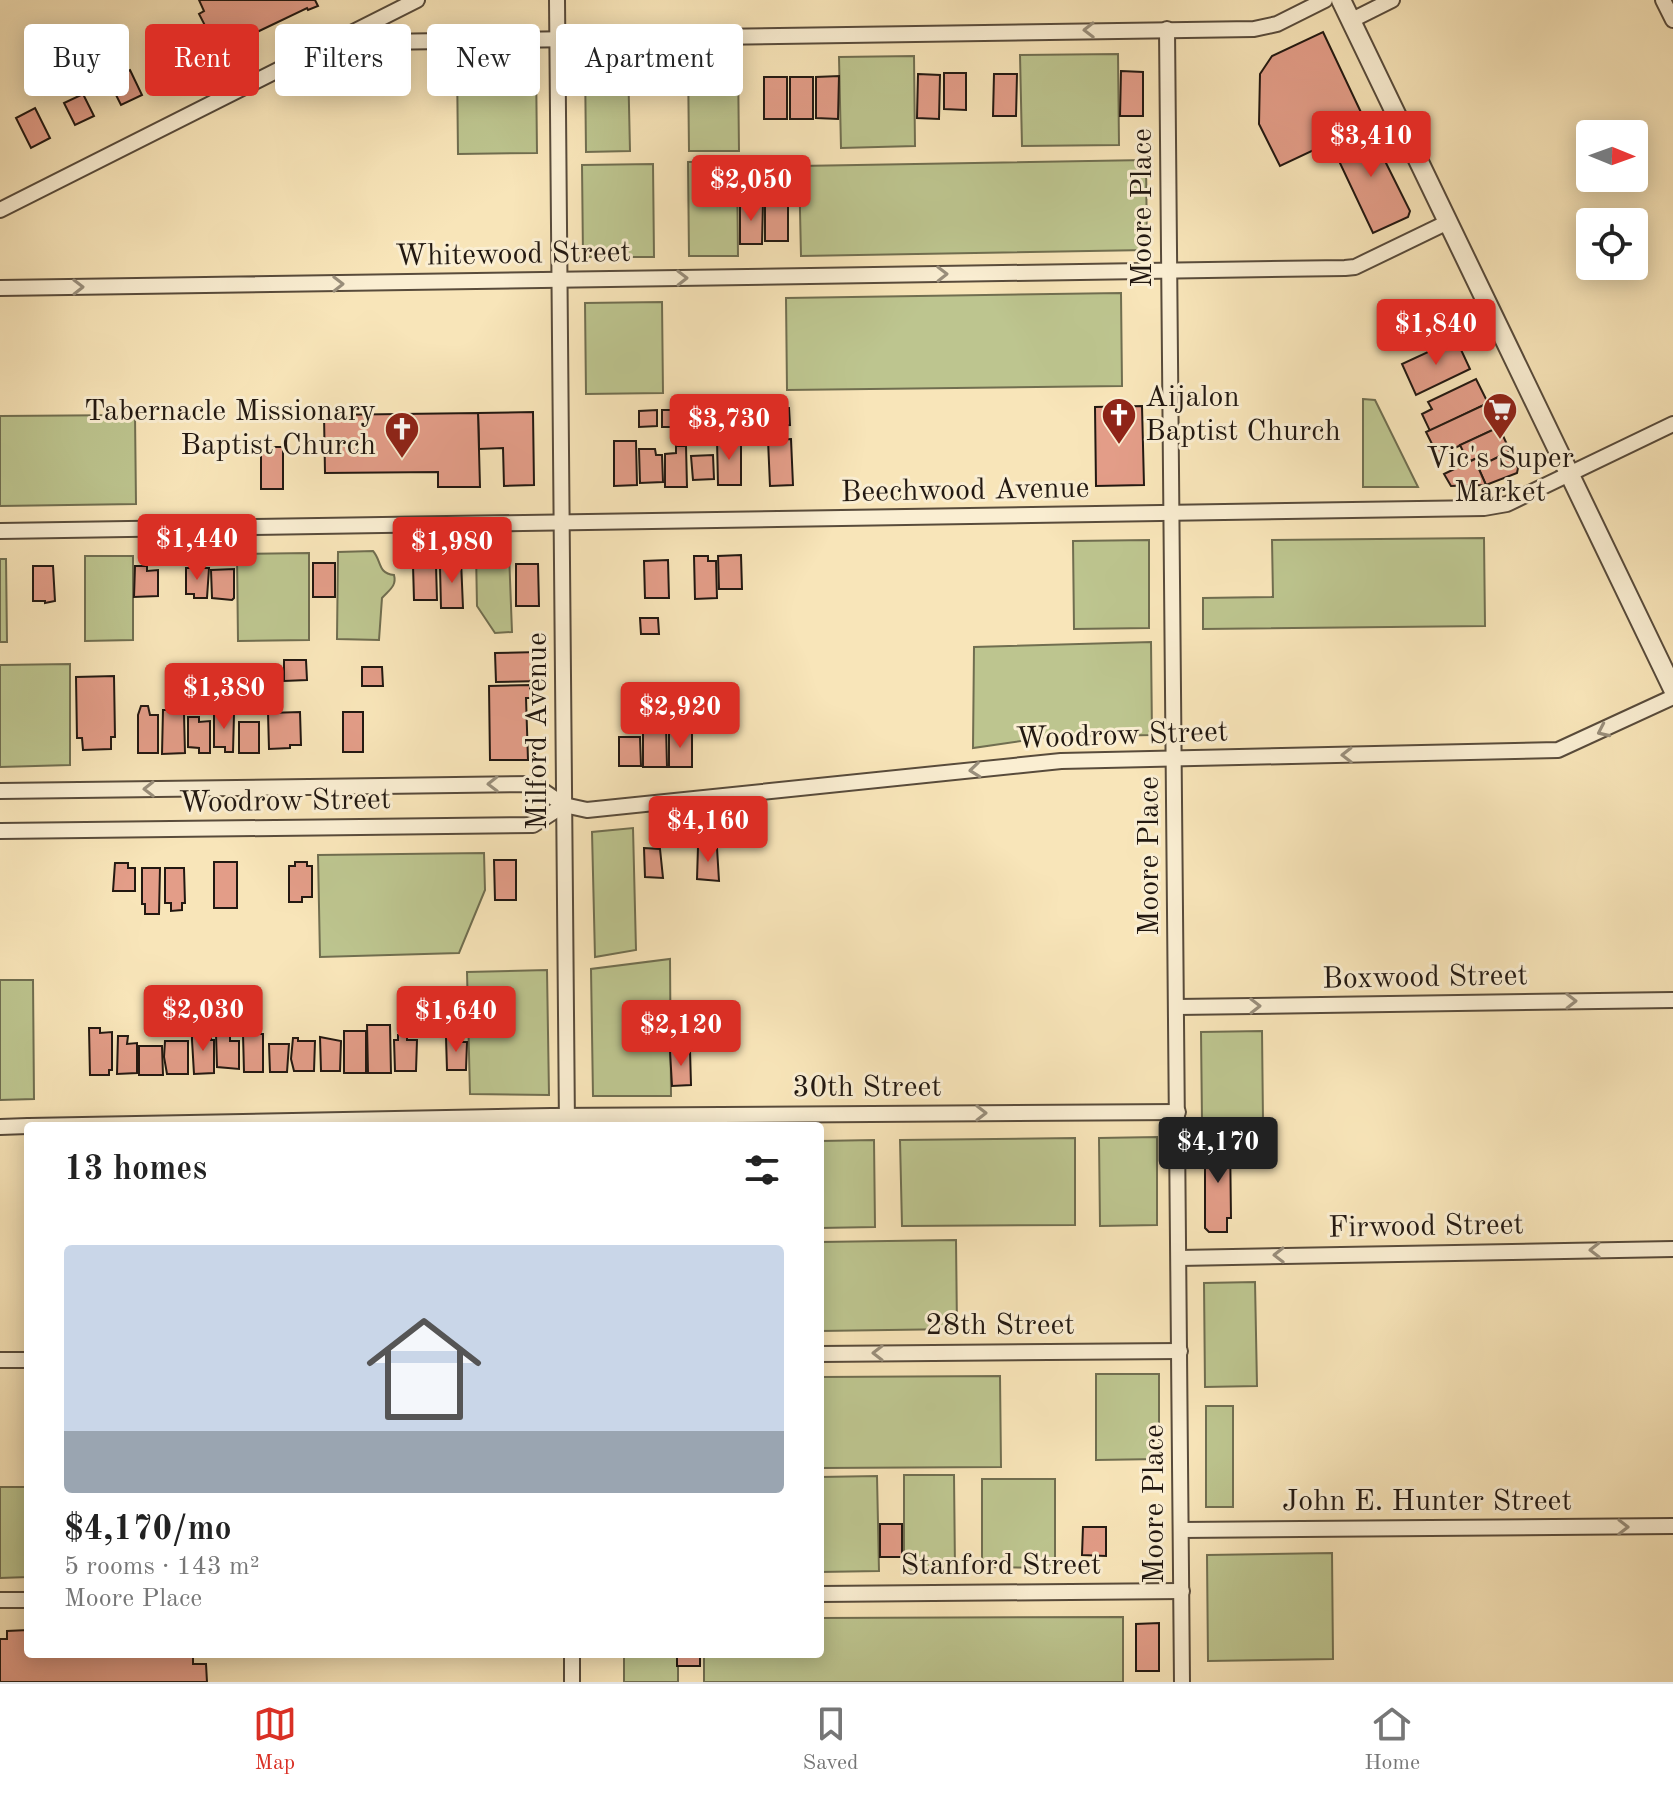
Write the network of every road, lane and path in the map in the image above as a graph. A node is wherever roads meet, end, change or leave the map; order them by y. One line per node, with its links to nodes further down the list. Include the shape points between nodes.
1 (417, 0): 9 (street)
2 (557, 0): 10 (street, Milford Avenue)
3 (1325, 0): 11 (street, via 1268,27)
4 (1341, 0): 8 (street)
5 (1392, 0): 8 (street)
6 (1663, 0): 7 (street)
7 (1673, 20)
8 (1350, 21): 18 (street)
9 (367, 24)
10 (557, 24)
11 (1167, 29): 12 (street, one-way to 12); 19 (street, Moore Place)
12 (743, 35)
13 (556, 38): 14 (street)
14 (411, 39)
15 (275, 70): 17 (street)
16 (557, 96): 20 (street, Milford Avenue)
17 (0, 210)
18 (1448, 222): 19 (street, Whitewood Street, via 1355,267); 23 (street)
19 (1169, 271): 20 (street, Whitewood Street, one-way to 19); 24 (street, Moore Place)
20 (559, 280): 21 (street, Whitewood Street, one-way to 20); 25 (street, Milford Avenue)
21 (0, 288)
22 (1673, 424): 23 (street, Beechwood Avenue)
23 (1570, 475): 24 (street, Beechwood Avenue, via 1507,504 1484,508); 27 (street)
24 (1173, 514): 25 (street, Beechwood Avenue); 29 (street, Moore Place)
25 (563, 523): 26 (street, Beechwood Avenue); 31 (street, Milford Avenue)
26 (0, 531)
27 (1673, 689)
28 (1673, 697): 29 (street, Woodrow Street, one-way to 29, via 1558,750)
29 (1176, 759): 31 (street, Woodrow Street, one-way to 31, via 1061,761 587,810); 34 (street, Moore Place)
30 (0, 791): 31 (street, Woodrow Street, one-way to 30, via 533,784)
31 (564, 805): 32 (street, Woodrow Street, via 533,825); 36 (street, Milford Avenue)
32 (0, 831)
33 (1673, 1000): 34 (street, Boxwood Street, one-way to 33)
34 (1177, 1007): 35 (street, Moore Place)
35 (1178, 1112): 36 (street, 30th Street, one-way to 35); 41 (street, Moore Place)
36 (567, 1121): 37 (street, 30th Street)
37 (459, 1122)
38 (24, 1126): 39 (street, 30th Street)
39 (0, 1127)
40 (1673, 1249): 41 (street, Firwood Street, one-way to 41)
41 (1179, 1258): 42 (street, Moore Place)
42 (1180, 1351): 43 (street, 28th Street, one-way to 43); 47 (street, Moore Place)
43 (824, 1354)
44 (0, 1360): 45 (street)
45 (24, 1360)
46 (1673, 1526): 47 (street, John E. Hunter Street, one-way to 46)
47 (1181, 1530): 48 (street, Moore Place)
48 (1182, 1591): 49 (street, Stanford Street); 54 (street, Moore Place)
49 (824, 1594)
50 (0, 1600): 51 (street)
51 (24, 1600)
52 (572, 1658): 53 (street)
53 (572, 1682)
54 (1182, 1682)

